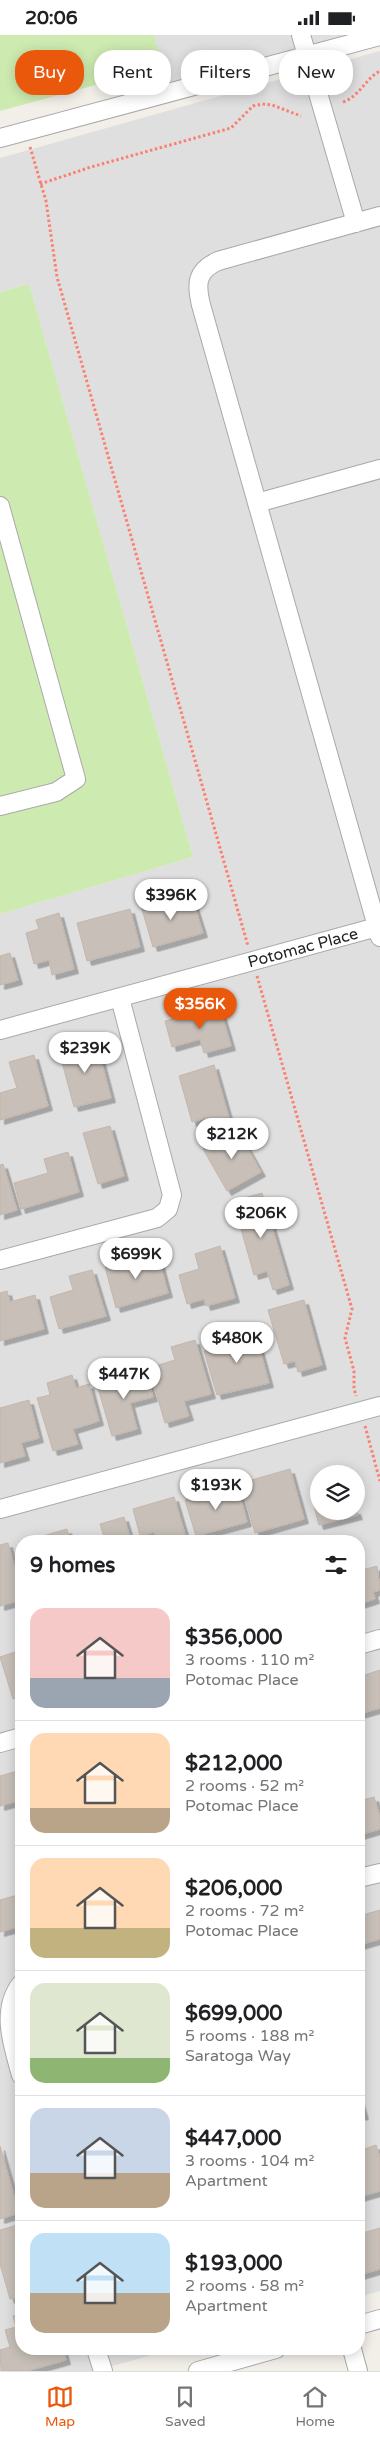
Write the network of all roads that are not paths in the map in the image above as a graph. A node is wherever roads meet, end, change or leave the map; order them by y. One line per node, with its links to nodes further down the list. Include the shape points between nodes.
1 (301, 35): 3 (street)
2 (380, 36): 4 (street)
3 (305, 50)
4 (329, 50)
5 (279, 63): 7 (street)
6 (318, 95): 9 (street)
7 (0, 137)
8 (380, 216): 9 (street)
9 (356, 223): 11 (street, via 218,261 205,268 198,277 201,305)
10 (380, 469): 11 (street)
11 (257, 503): 14 (street)
12 (0, 506): 13 (street, via 76,779 56,791)
13 (0, 806)
14 (379, 932): 15 (street, Potomac Place)
15 (120, 998): 16 (street, Potomac Place); 17 (street, via 172,1195 168,1209 156,1218)
16 (0, 1030)
17 (0, 1260)
18 (380, 1406): 19 (street)
19 (0, 1509)
20 (380, 1639): 21 (street)
21 (365, 1643)
22 (15, 1739): 23 (street)
23 (0, 1743)
24 (380, 1873): 25 (street)
25 (365, 1877)
26 (15, 1990): 27 (street, via 9,2010 9,2030)
27 (15, 2052)
28 (380, 2319): 29 (street)
29 (365, 2323)
30 (98, 2355): 33 (street)
31 (255, 2355): 34 (street)
32 (354, 2355): 35 (street)
33 (102, 2371)
34 (198, 2371)
35 (358, 2371)

